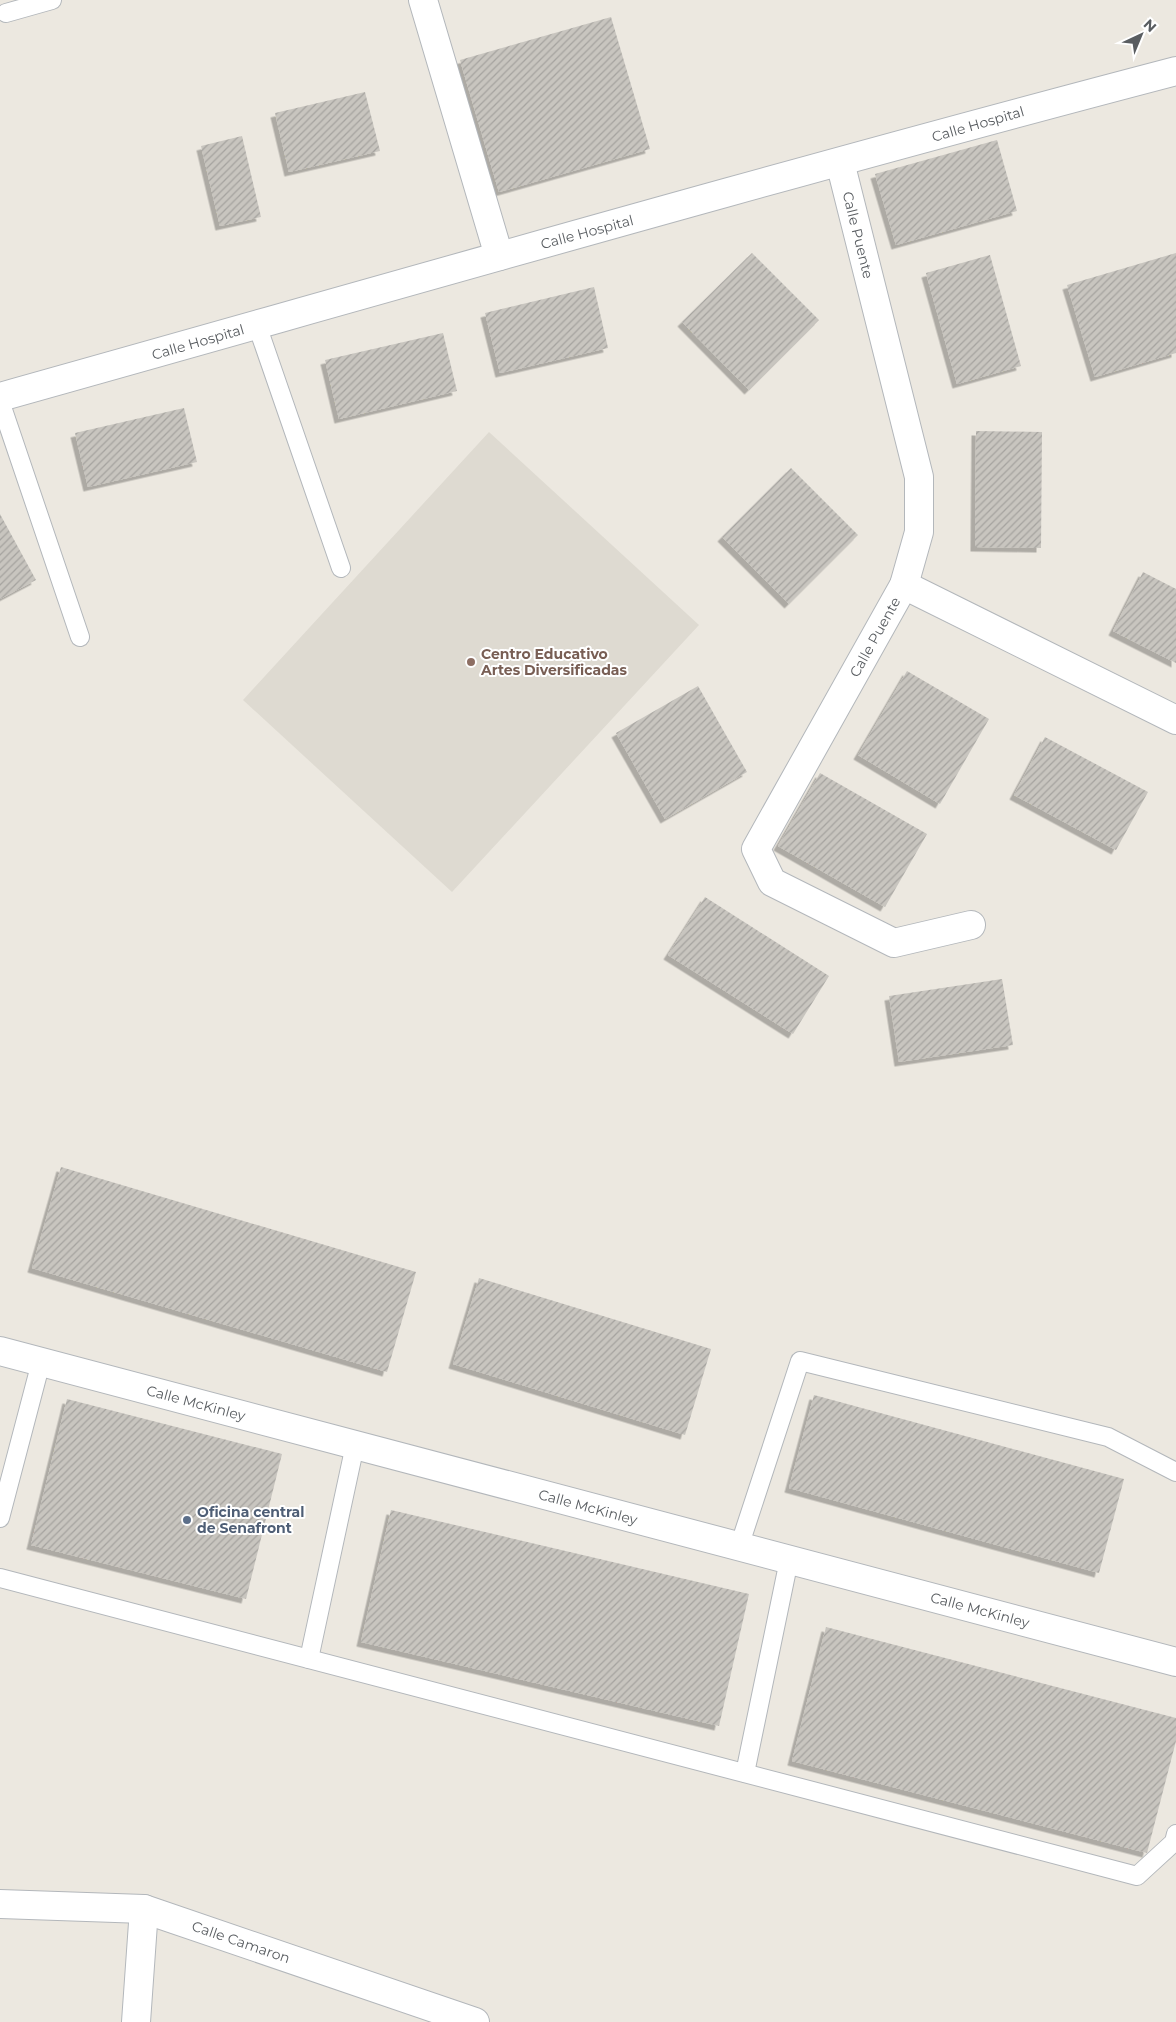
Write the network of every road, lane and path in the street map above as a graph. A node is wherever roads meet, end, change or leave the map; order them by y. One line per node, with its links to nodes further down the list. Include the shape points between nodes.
1 (52, 0): 3 (lane)
2 (423, 0): 6 (street)
3 (6, 13)
4 (1176, 71): 5 (street, Calle Hospital)
5 (840, 162): 6 (street, Calle Hospital); 11 (street, Calle Puente, via 919,477 919,532)
6 (499, 256): 7 (street, Calle Hospital)
7 (257, 325): 8 (street, Calle Hospital); 10 (lane)
8 (0, 397)
9 (0, 401): 12 (lane)
10 (341, 568)
11 (904, 585): 13 (street); 14 (street, Calle Puente, via 756,849 772,882 894,943)
12 (80, 637)
13 (1176, 720)
14 (971, 925)
15 (0, 1351): 16 (street, Calle McKinley)
16 (41, 1362): 17 (street, Calle McKinley); 19 (lane)
17 (355, 1445): 20 (street, Calle McKinley); 23 (lane)
18 (1176, 1472): 20 (lane, via 1108,1437 800,1361)
19 (0, 1518)
20 (739, 1547): 21 (street, Calle McKinley)
21 (789, 1560): 24 (street, Calle McKinley); 25 (lane)
22 (0, 1578): 23 (lane)
23 (309, 1659): 25 (lane)
24 (1176, 1662)
25 (744, 1773): 26 (lane, via 1137,1876 1174,1842)
26 (1176, 1834)
27 (0, 1904): 28 (street, Calle Camaron)
28 (144, 1909): 29 (street); 30 (street, Calle Camaron)
29 (136, 2022)
30 (475, 2022)

